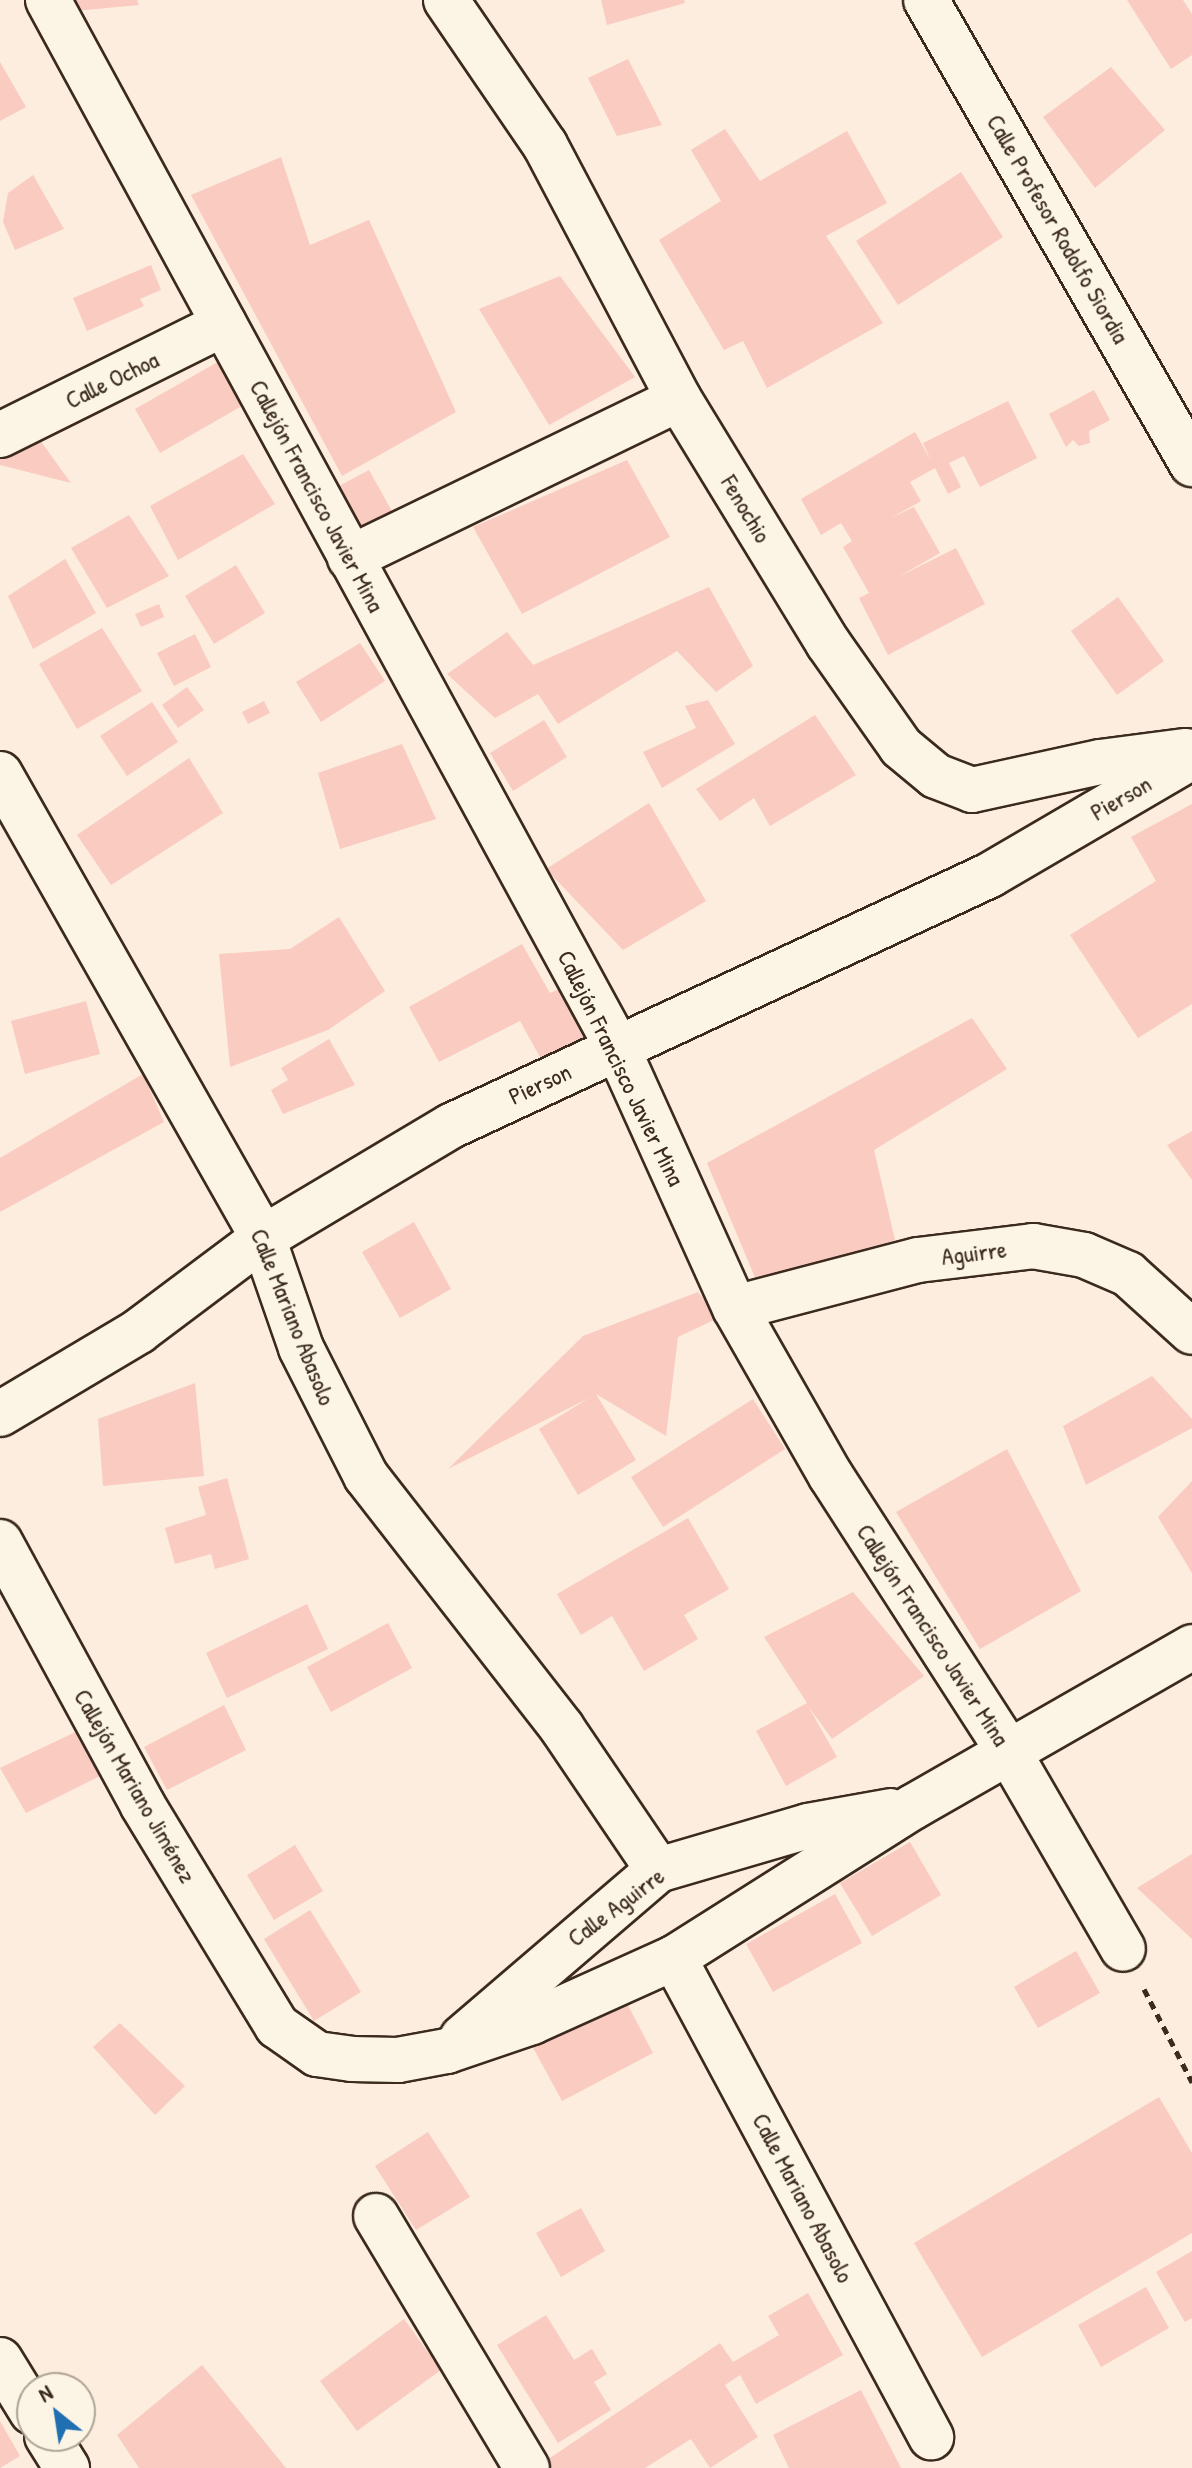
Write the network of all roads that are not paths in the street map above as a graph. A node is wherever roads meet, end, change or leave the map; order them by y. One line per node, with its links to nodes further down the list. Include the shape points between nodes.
1 (48, 0): 4 (street, Callejón Francisco Javier Mina)
2 (446, 0): 5 (street, Fenochio, via 545,145)
3 (926, 0): 7 (street, Calle Profesor Rodolfo Siordia)
4 (224, 324): 6 (street, Calle Ochoa); 8 (street, Callejón Francisco Javier Mina)
5 (679, 399): 8 (street); 9 (street, Fenochio, via 844,668 901,747 936,776 972,790 1100,762)
6 (0, 435)
7 (1190, 461)
8 (350, 558): 12 (street, Callejón Francisco Javier Mina)
9 (1192, 750)
10 (1192, 757): 12 (street, Pierson, via 990,875)
11 (0, 774): 13 (street, Calle Mariano Abasolo)
12 (617, 1047): 13 (street, Pierson, via 451,1126); 14 (street, Callejón Francisco Javier Mina)
13 (263, 1238): 16 (street, Pierson, via 139,1331); 21 (street, Calle Mariano Abasolo, via 301,1348 366,1476 562,1728)
14 (735, 1308): 15 (street, Aguirre, via 918,1260 1033,1246 1084,1255 1128,1274); 19 (street, Callejón Francisco Javier Mina, via 831,1476)
15 (1192, 1332)
16 (0, 1414)
17 (0, 1542): 24 (street, Callejón Mariano Jiménez, via 142,1804)
18 (1192, 1647): 19 (street, Calle Aguirre)
19 (1010, 1754): 20 (street, Calle Aguirre); 22 (street, Callejón Francisco Javier Mina)
20 (913, 1807): 21 (street, Calle Aguirre, via 808,1826); 23 (street, Calle Aguirre)
21 (658, 1870): 25 (street, Calle Aguirre)
22 (1123, 1949)
23 (674, 1958): 25 (street, Calle Aguirre, via 532,2022); 29 (street, Calle Mariano Abasolo)
24 (277, 2026): 25 (street, Calle Aguirre, via 317,2054 398,2060)
25 (447, 2051)
26 (376, 2216): 30 (street)
27 (0, 2360): 28 (street)
28 (16, 2386)
29 (931, 2437)
30 (527, 2468)

